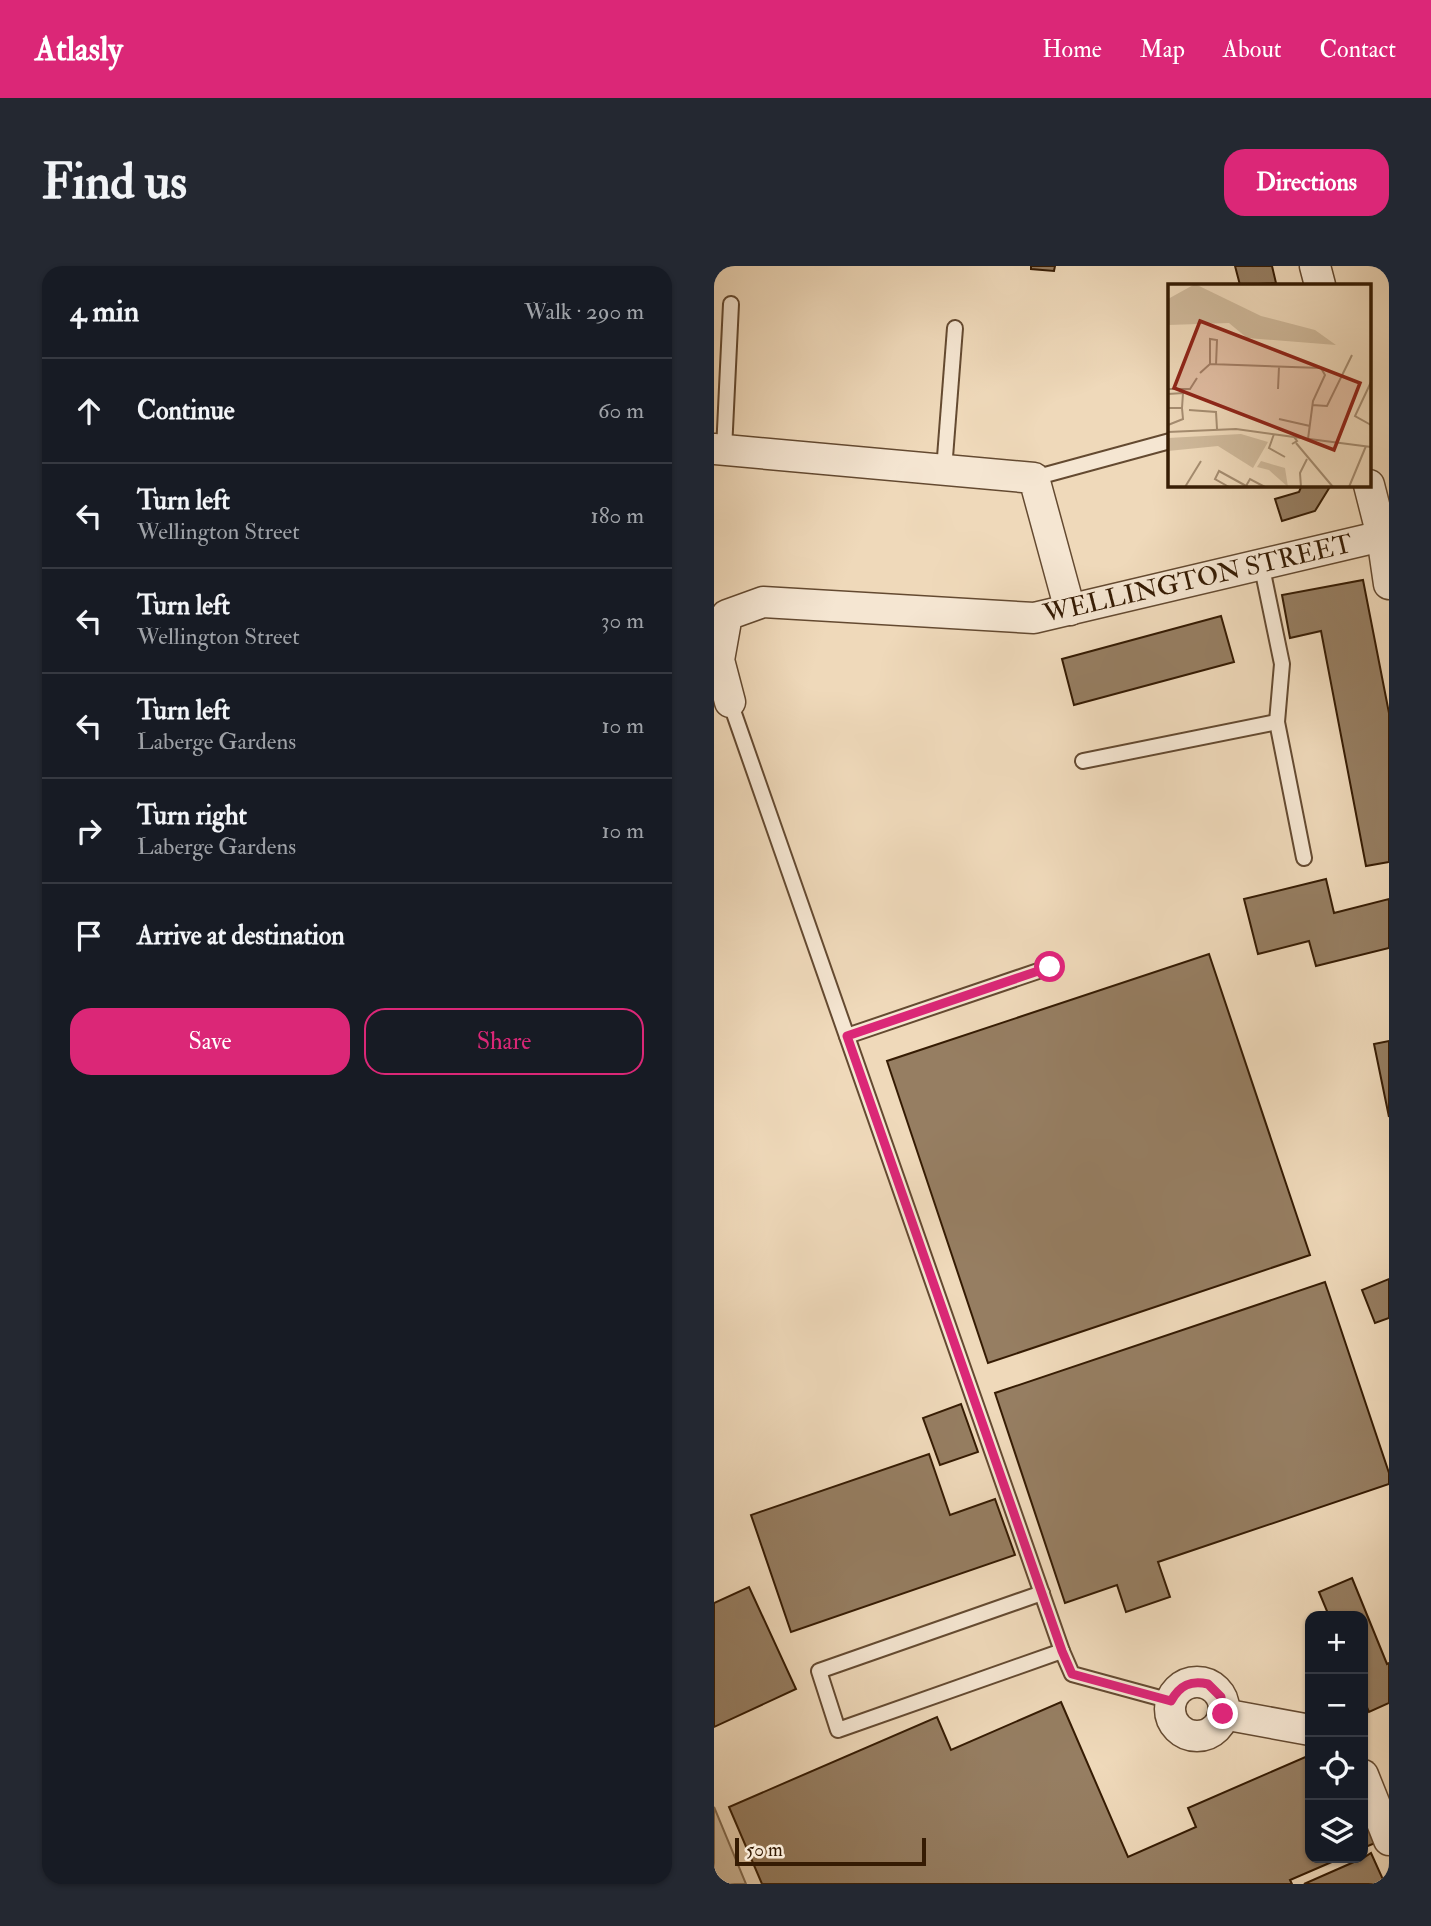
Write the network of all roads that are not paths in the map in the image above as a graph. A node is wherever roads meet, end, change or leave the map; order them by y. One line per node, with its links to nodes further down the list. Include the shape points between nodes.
1 (1315, 266): 2 (street)
2 (1320, 284)
3 (731, 304): 6 (lane)
4 (954, 328): 7 (lane)
5 (1168, 442): 8 (lane)
6 (719, 450): 7 (street)
7 (944, 470): 8 (street)
8 (1034, 478): 13 (street)
9 (1370, 489): 10 (street)
10 (1387, 534): 11 (street, WELLINGTON STREET); 12 (street)
11 (1261, 563): 13 (street, WELLINGTON STREET); 15 (lane, via 1282,664)
12 (1389, 584)
13 (1070, 610): 14 (street, WELLINGTON STREET, via 1034,618 762,602 727,615 719,660)
14 (730, 702): 19 (lane, WELLINGTON STREET)
15 (1277, 722): 16 (lane); 17 (lane)
16 (1083, 761)
17 (1304, 858)
18 (1050, 967): 19 (lane)
19 (847, 1036): 20 (lane, WELLINGTON STREET)
20 (1042, 1593): 21 (lane, WELLINGTON STREET); 21 (lane, via 819,1671 838,1730)
21 (1062, 1651): 22 (lane, WELLINGTON STREET, via 1072,1674)
22 (1171, 1701): 23 (street, via 1176,1726 1191,1735 1207,1734 1223,1714)
23 (1305, 1729)
24 (1368, 1788): 25 (street)
25 (1389, 1840)

